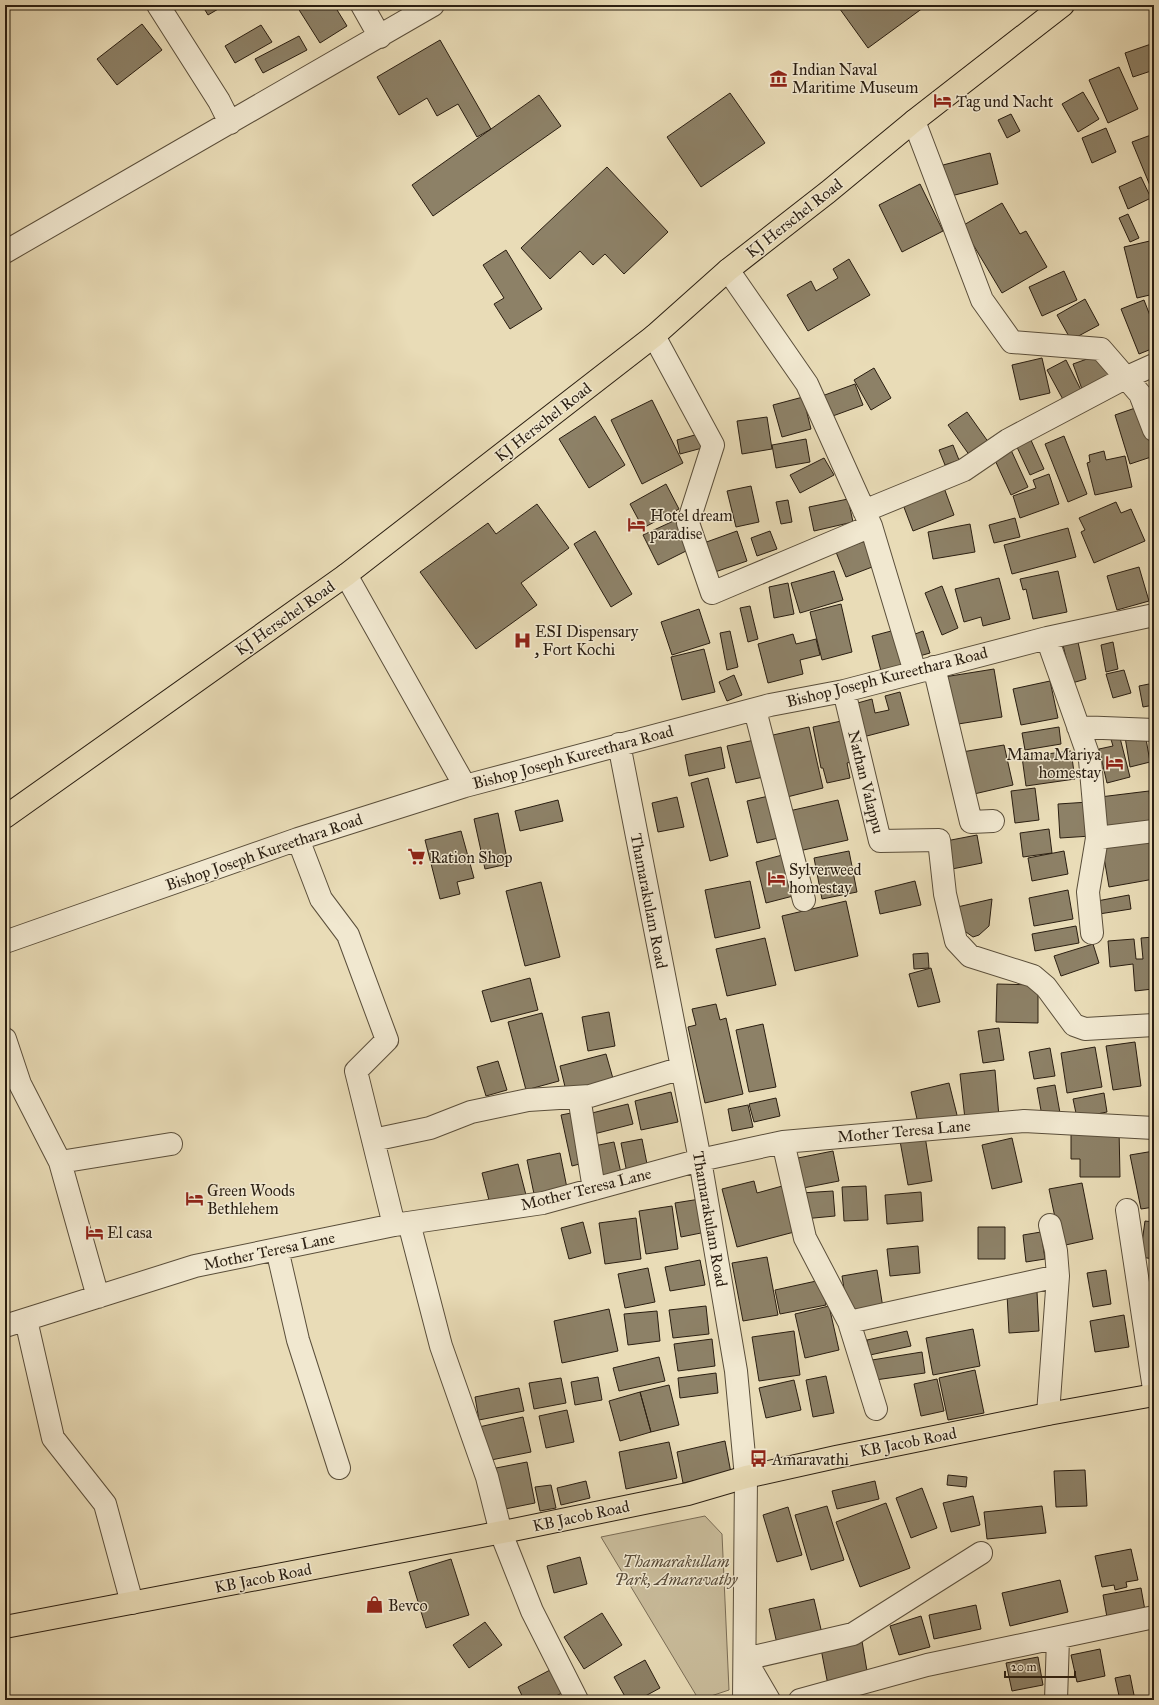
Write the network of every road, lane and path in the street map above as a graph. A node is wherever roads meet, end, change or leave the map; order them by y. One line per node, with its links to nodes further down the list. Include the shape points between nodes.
1 (158, 5): 7 (street, via 219,101)
2 (362, 5): 5 (street)
3 (433, 5): 5 (street)
4 (1063, 5): 6 (main road, KJ Herschel Road)
5 (380, 36): 7 (street)
6 (914, 120): 9 (main road, KJ Herschel Road, via 828,192); 12 (street, via 982,300 1012,342 1100,349)
7 (230, 123): 8 (street)
8 (5, 252)
9 (728, 270): 10 (main road, KJ Herschel Road); 14 (street, via 807,384)
10 (654, 336): 14 (street, via 713,445 688,522 712,594); 15 (main road, KJ Herschel Road)
11 (1154, 365): 12 (street)
12 (1125, 378): 13 (street, via 1140,394); 14 (street, via 1008,440 964,470)
13 (1154, 430)
14 (867, 519): 18 (street)
15 (346, 575): 24 (street); 25 (main road, KJ Herschel Road)
16 (1154, 615): 17 (street, Bishop Joseph Kureethara Road)
17 (1047, 638): 18 (street, Bishop Joseph Kureethara Road); 21 (street)
18 (925, 669): 19 (street, Bishop Joseph Kureethara Road); 26 (street, via 970,822)
19 (844, 691): 20 (street, Bishop Joseph Kureethara Road); 33 (street, Nathan Valappu, via 880,841 939,840 945,894 956,941 960,946 970,956 1033,976 1046,987 1074,1024 1085,1029)
20 (755, 710): 23 (street, Bishop Joseph Kureethara Road); 30 (street)
21 (1078, 727): 22 (street); 28 (street, via 1090,760)
22 (1154, 730)
23 (619, 744): 24 (street, Bishop Joseph Kureethara Road); 35 (street, Thamarakulam Road)
24 (465, 786): 29 (street, Bishop Joseph Kureethara Road)
25 (5, 817)
26 (993, 822)
27 (1154, 831): 28 (street)
28 (1097, 838): 31 (street, via 1088,892)
29 (298, 839): 32 (street, Bishop Joseph Kureethara Road); 39 (street, via 321,899 348,935 387,1040 356,1071)
30 (804, 900)
31 (1092, 932)
32 (5, 942)
33 (1154, 1025)
34 (5, 1039): 36 (street)
35 (682, 1068): 37 (street, via 590,1096); 42 (street, Thamarakulam Road)
36 (10, 1071): 43 (street, via 20,1084)
37 (579, 1097): 39 (street, via 528,1100 471,1112 430,1128); 44 (street)
38 (1154, 1128): 40 (street, Mother Teresa Lane, via 1024,1120)
39 (373, 1140): 46 (street)
40 (783, 1142): 42 (street, Mother Teresa Lane); 52 (street, via 805,1238)
41 (171, 1144): 43 (street)
42 (700, 1160): 44 (street, Mother Teresa Lane); 59 (street, Thamarakulam Road, via 736,1371)
43 (60, 1162): 50 (street)
44 (594, 1189): 46 (street, Mother Teresa Lane, via 543,1203)
45 (1127, 1210): 54 (street)
46 (402, 1224): 48 (street, Mother Teresa Lane); 60 (street, via 487,1477)
47 (1050, 1225): 49 (street)
48 (277, 1249): 50 (street, Mother Teresa Lane, via 195,1266); 58 (street, via 298,1340)
49 (1058, 1276): 52 (street); 57 (street)
50 (98, 1297): 51 (street, Mother Teresa Lane)
51 (26, 1320): 53 (street, Mother Teresa Lane); 62 (street, via 53,1438 105,1504)
52 (849, 1322): 56 (street)
53 (5, 1326)
54 (1154, 1389)
55 (1154, 1394): 57 (main road, KB Jacob Road)
56 (876, 1409)
57 (1048, 1414): 59 (main road, KB Jacob Road)
58 (339, 1468)
59 (746, 1477): 60 (main road, KB Jacob Road, via 688,1494); 66 (street, Thamarakulam Road)
60 (501, 1533): 62 (main road, KB Jacob Road); 67 (street, via 532,1611)
61 (981, 1553): 66 (street, via 853,1634)
62 (132, 1603): 64 (main road, KB Jacob Road)
63 (1154, 1617): 65 (street)
64 (5, 1627)
65 (1058, 1638): 70 (street, via 927,1665); 71 (street)
66 (745, 1659): 68 (street, Thamarakulam Road); 69 (street)
67 (577, 1700)
68 (744, 1700)
69 (769, 1700)
70 (800, 1700)
71 (1056, 1700)

